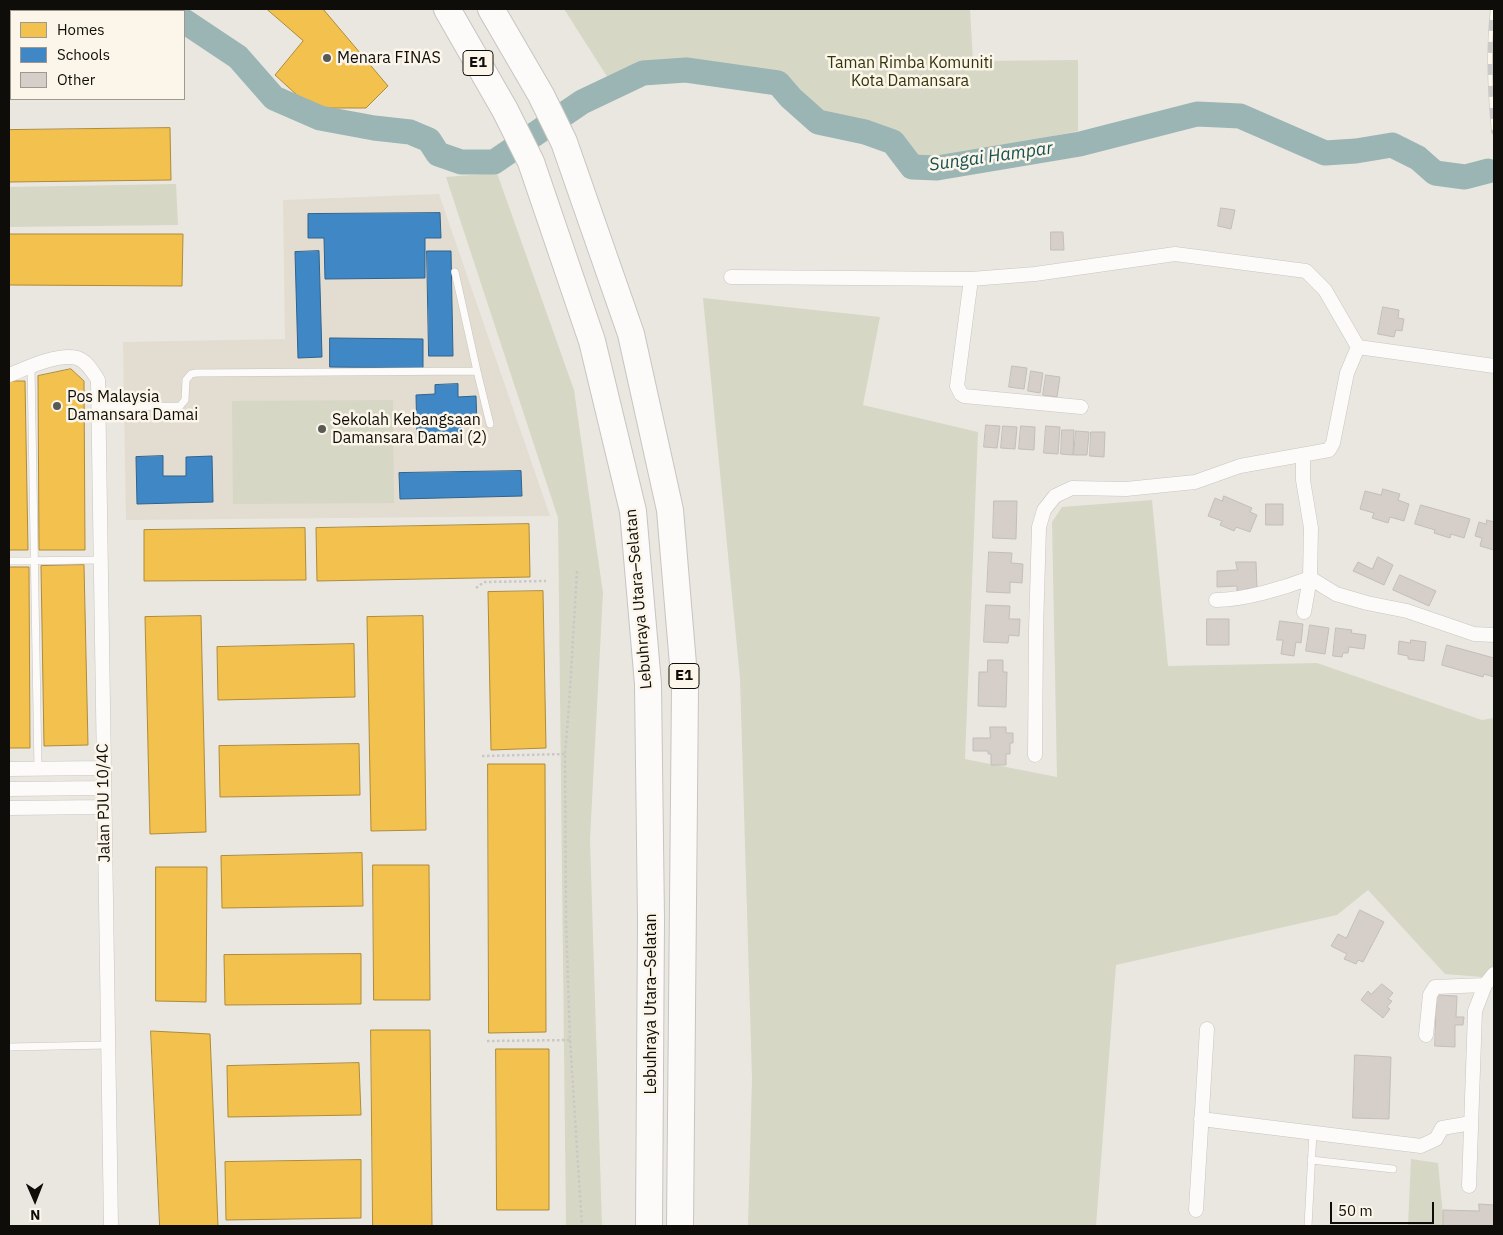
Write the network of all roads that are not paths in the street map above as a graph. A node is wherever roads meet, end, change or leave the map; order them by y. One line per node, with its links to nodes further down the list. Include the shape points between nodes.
1 (447, 9): 43 (highway, Lebuhraya Utara–Selatan / E1, via 531,162 592,341 633,511 648,684 651,920)
2 (491, 9): 44 (highway, Lebuhraya Utara–Selatan / E1, via 541,94 564,142 631,334 670,510 685,688)
3 (455, 272): 9 (lane)
4 (731, 277): 5 (street)
5 (971, 279): 6 (street, via 1035,274 1175,254 1306,271 1325,290); 12 (street, via 957,386 960,394)
6 (1358, 347): 8 (street); 14 (street, via 1347,373 1332,447)
7 (31, 366): 10 (street); 11 (street, Jalan PJU 10/4C, via 60,357 78,358 98,380); 17 (lane)
8 (1494, 366)
9 (477, 371): 11 (lane, via 196,373 186,380 185,400 180,406); 13 (lane)
10 (9, 375)
11 (98, 407): 15 (street, Jalan PJU 10/4C)
12 (1081, 407)
13 (490, 424)
14 (1303, 456): 18 (street, via 1303,480 1311,528); 22 (street, via 1240,466 1195,482 1126,489 1072,488 1055,496 1044,510 1040,526)
15 (101, 560): 17 (lane); 23 (street, Jalan PJU 10/4C)
16 (9, 561): 17 (lane)
17 (35, 561): 25 (lane)
18 (1310, 578): 19 (street, via 1286,587); 20 (street); 21 (street, via 1336,594 1406,611 1474,634)
19 (1216, 600)
20 (1304, 612)
21 (1494, 635)
22 (1035, 755)
23 (104, 768): 25 (street); 26 (street, Jalan PJU 10/4C)
24 (9, 769): 25 (street)
25 (38, 769)
26 (104, 788): 27 (street); 28 (street, Jalan PJU 10/4C)
27 (9, 789)
28 (104, 807): 29 (street); 33 (street, Jalan PJU 10/4C)
29 (9, 808)
30 (1490, 979): 32 (street, via 1435,987 1430,995); 36 (street, via 1475,1011)
31 (1207, 1030): 35 (street)
32 (1426, 1036)
33 (108, 1045): 34 (lane); 42 (street, Jalan PJU 10/4C)
34 (9, 1047)
35 (1202, 1119): 37 (street); 41 (street)
36 (1471, 1123): 37 (street, via 1442,1128 1436,1139 1421,1146); 40 (street)
37 (1313, 1132): 38 (lane)
38 (1312, 1160): 39 (lane); 45 (lane)
39 (1393, 1169)
40 (1469, 1186)
41 (1196, 1210)
42 (111, 1226)
43 (649, 1226)
44 (680, 1226)
45 (1308, 1226)

